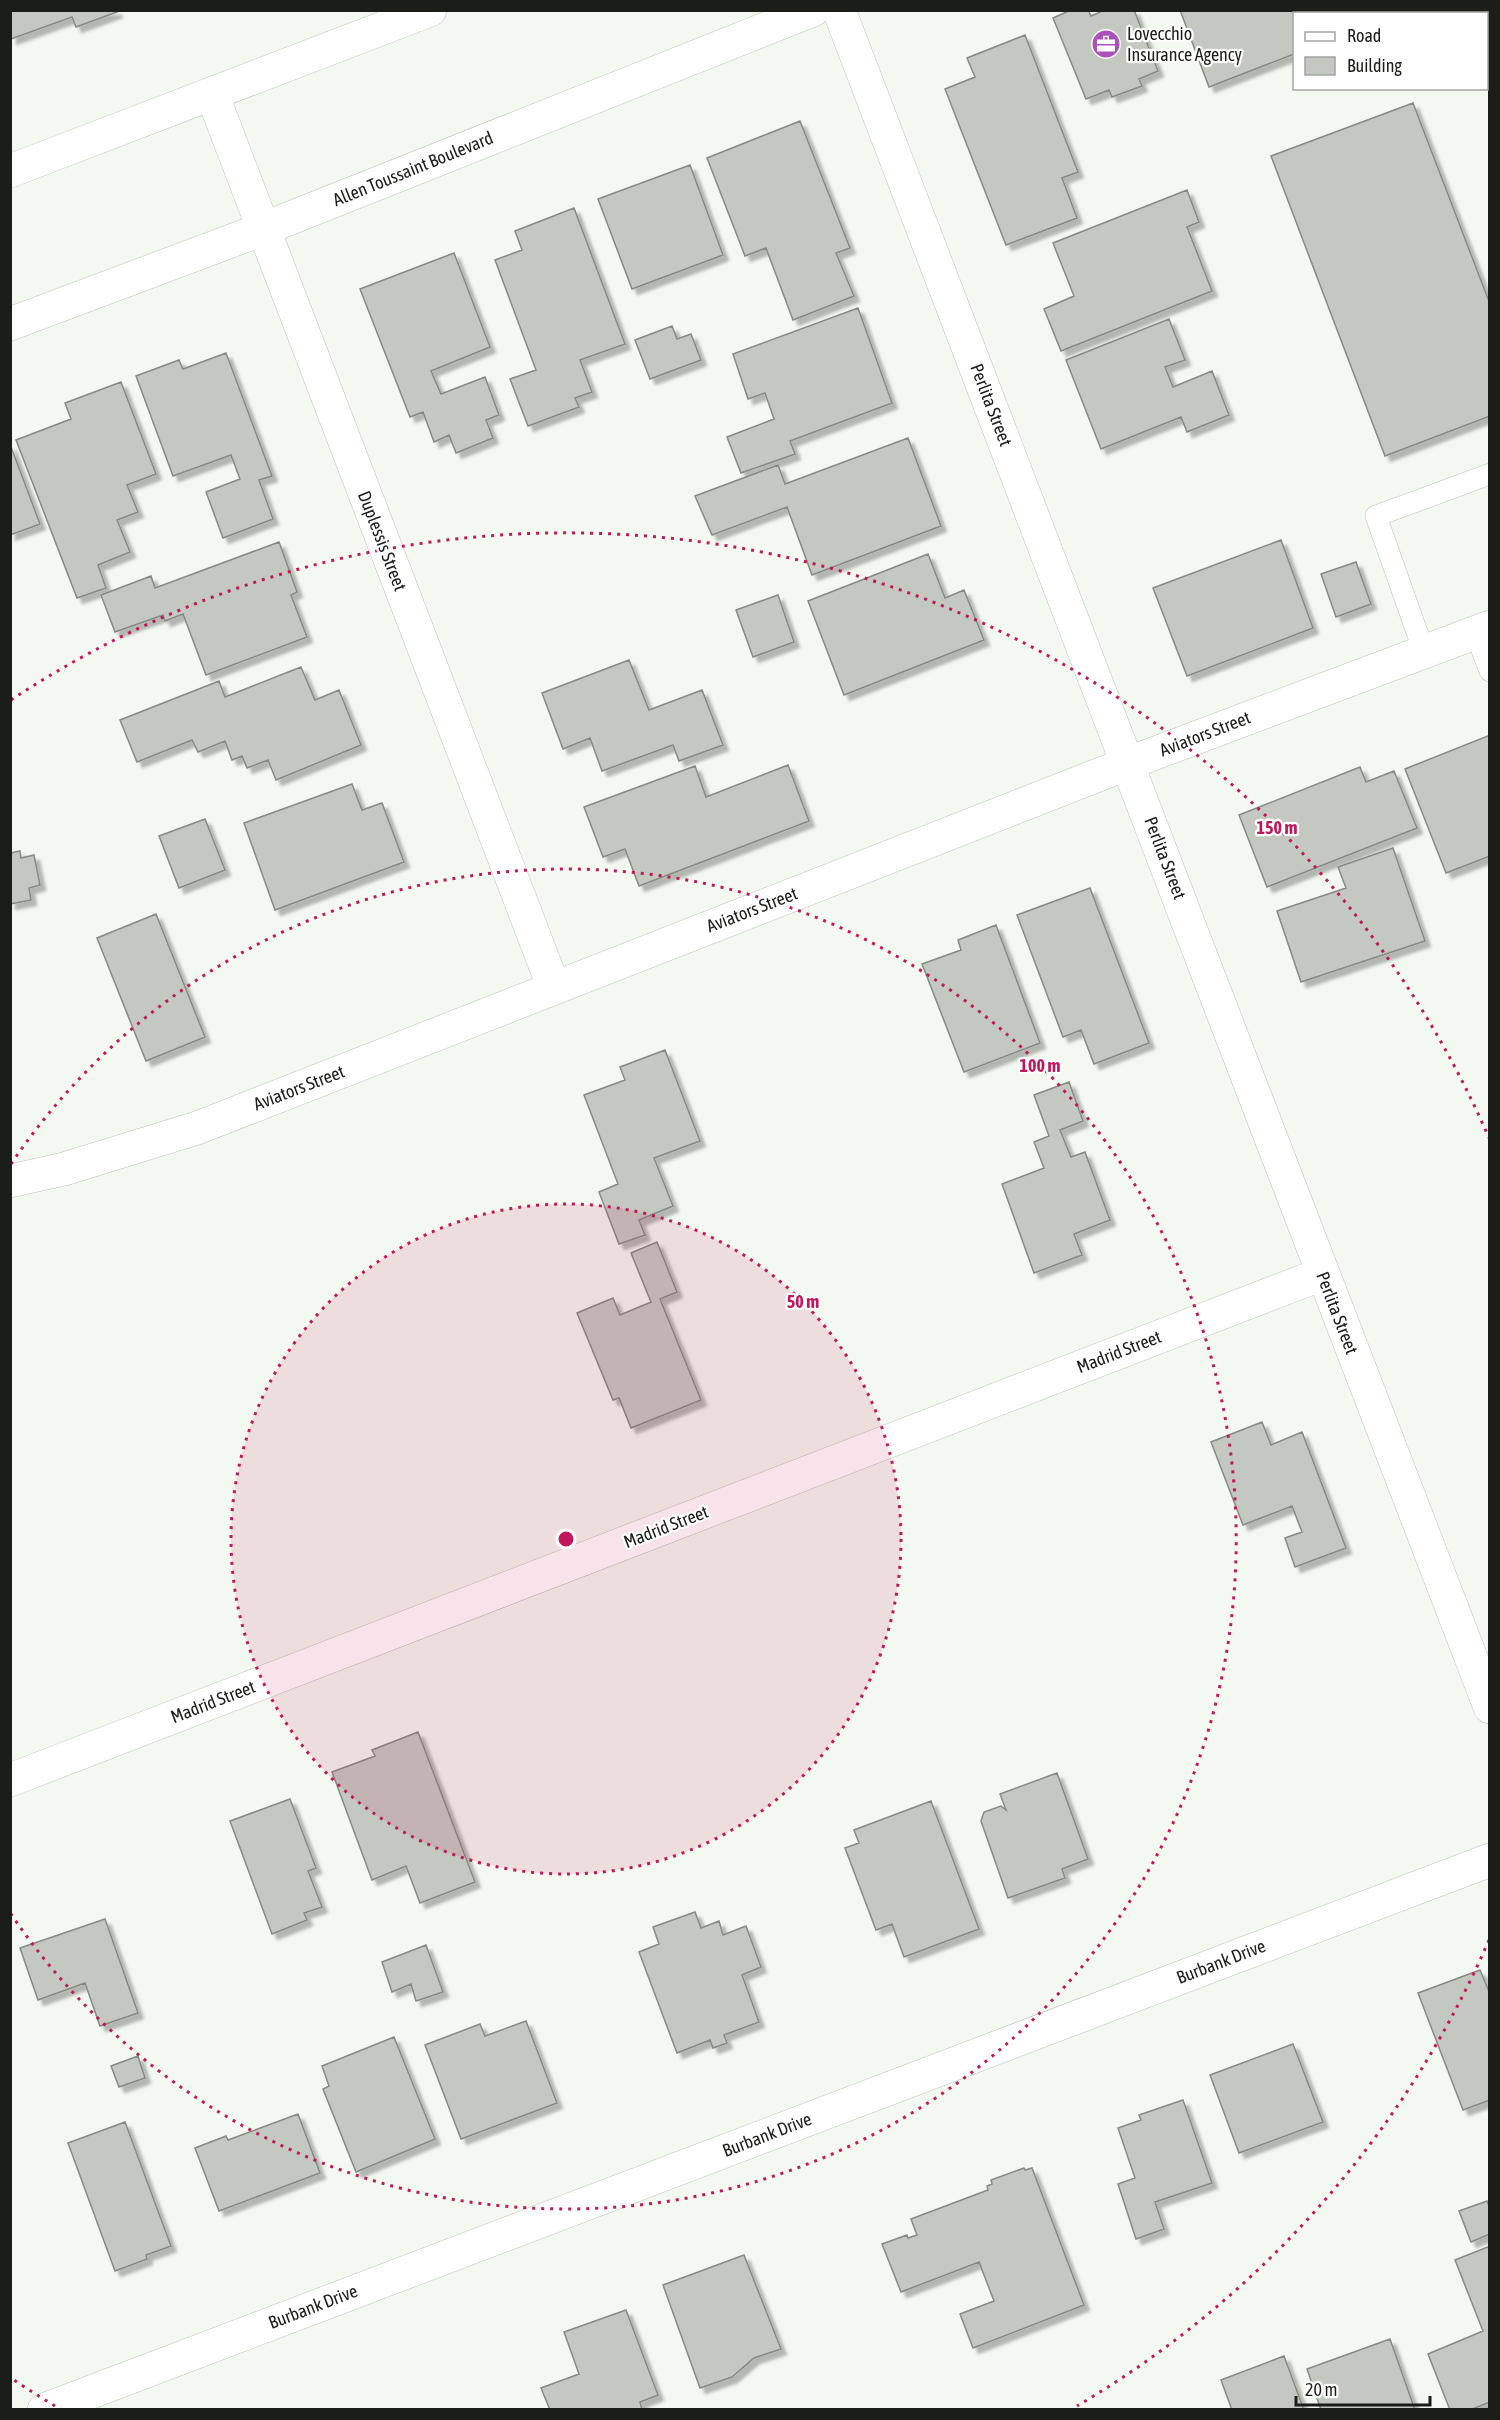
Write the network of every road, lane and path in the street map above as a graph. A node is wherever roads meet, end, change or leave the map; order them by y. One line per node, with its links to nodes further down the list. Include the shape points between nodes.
1 (430, 10): 4 (street)
2 (813, 10): 6 (street, Allen Toussaint Boulevard)
3 (839, 10): 12 (street, Perlita Street)
4 (212, 94): 5 (street); 6 (street, Duplessis Street)
5 (10, 171)
6 (263, 229): 7 (street, Allen Toussaint Boulevard); 13 (street, Duplessis Street)
7 (10, 324)
8 (1490, 474): 10 (lane, via 1376,516)
9 (1482, 630): 10 (street, Aviators Street); 11 (lane)
10 (1424, 652): 12 (street, Aviators Street)
11 (1490, 671)
12 (1129, 763): 13 (street, Aviators Street); 15 (street, Perlita Street)
13 (554, 988): 14 (street, Aviators Street, via 197,1128 64,1169)
14 (10, 1181)
15 (1322, 1274): 16 (street, Perlita Street); 17 (street, Madrid Street)
16 (1490, 1707)
17 (10, 1780)
18 (1490, 1860): 19 (street, Burbank Drive)
19 (45, 2409)

